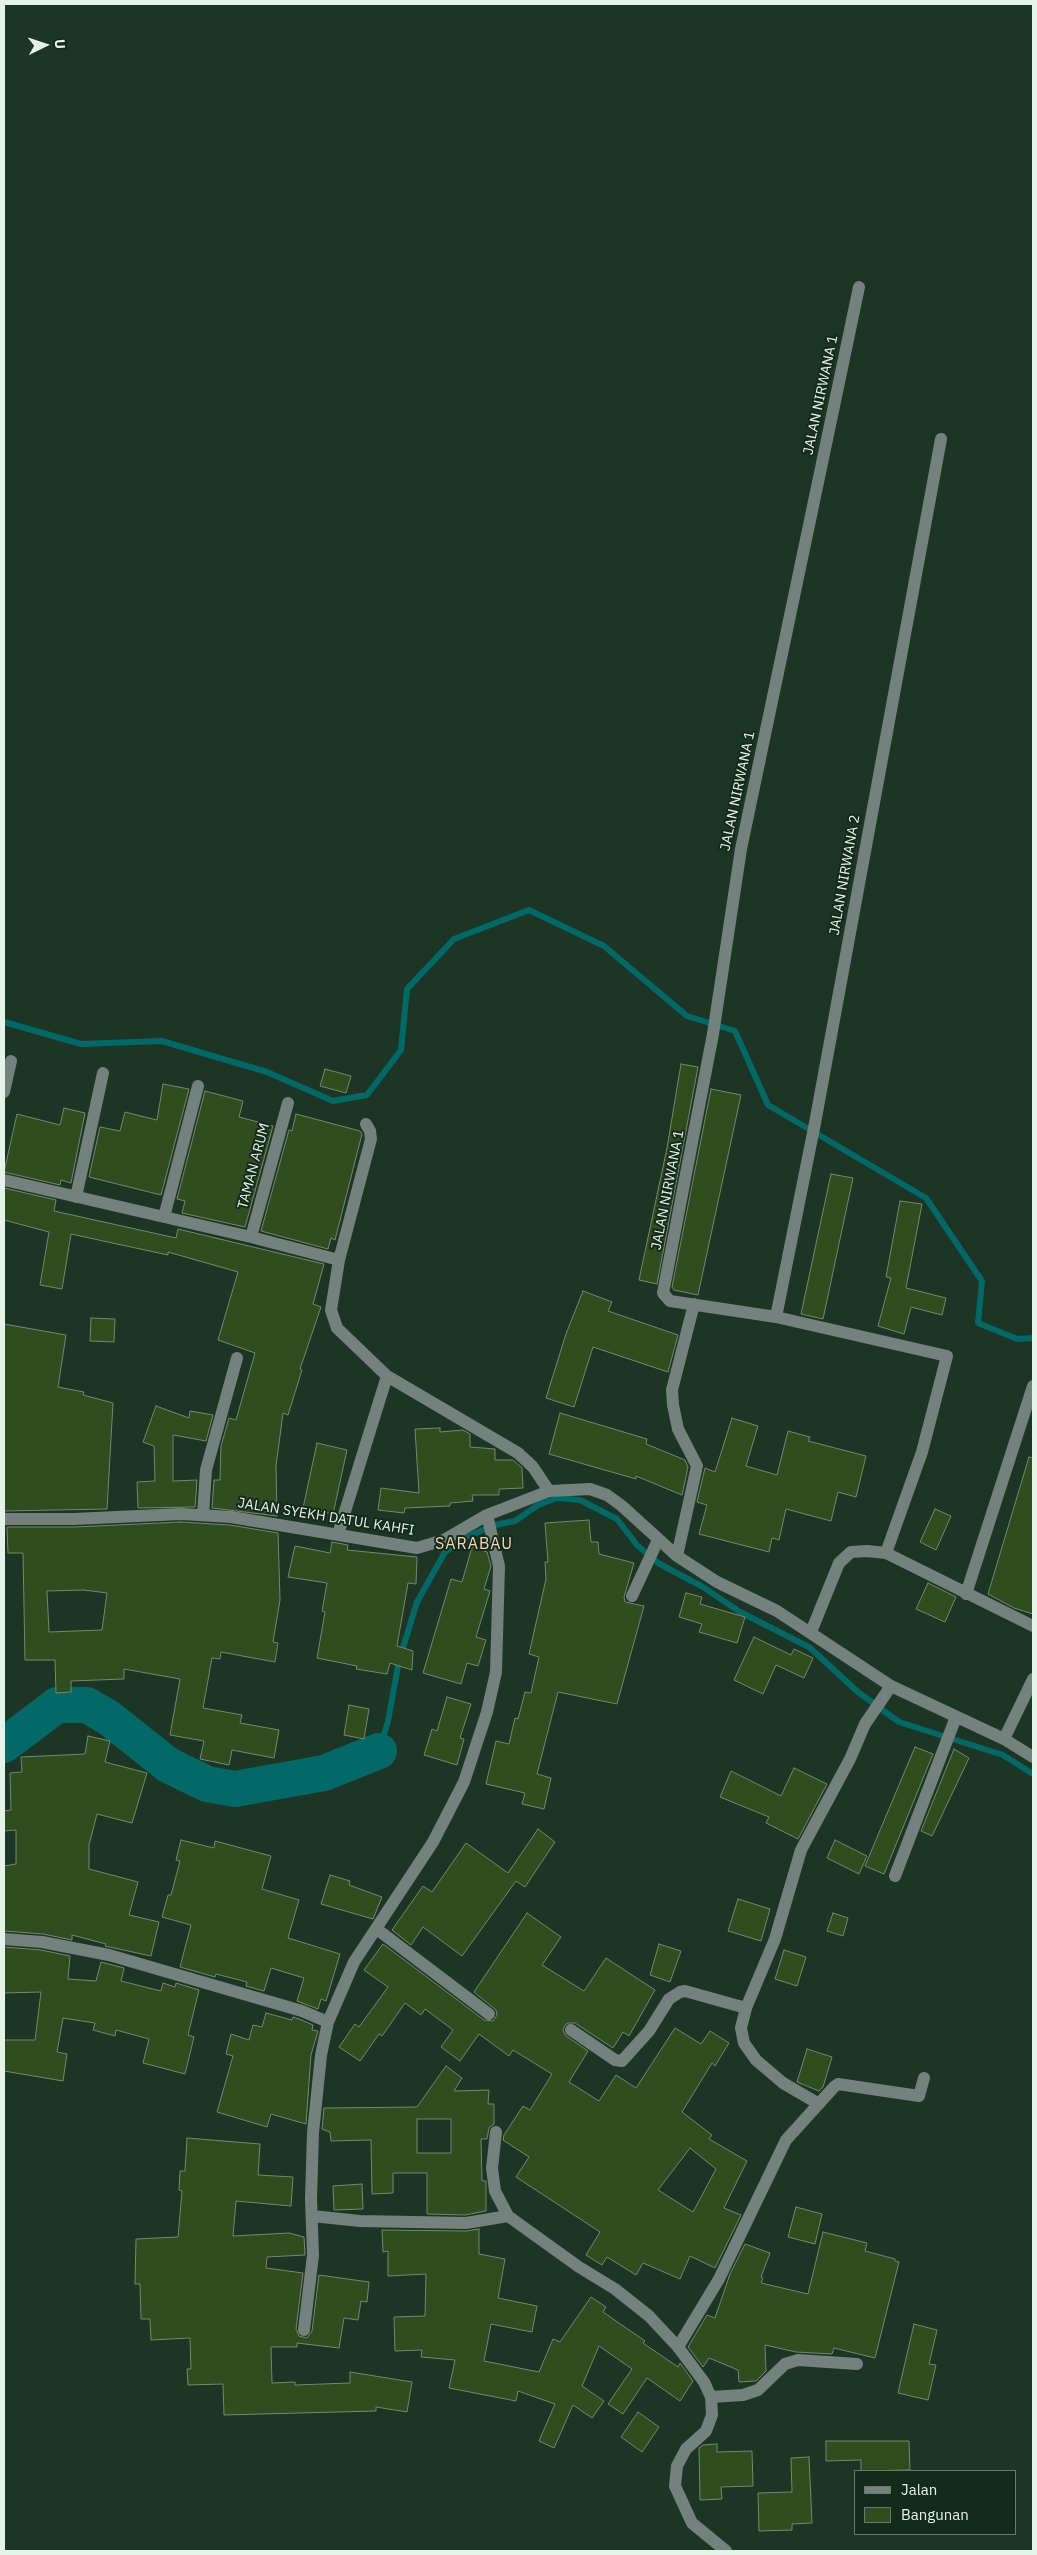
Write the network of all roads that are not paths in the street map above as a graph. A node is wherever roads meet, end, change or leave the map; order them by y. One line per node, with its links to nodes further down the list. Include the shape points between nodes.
1 (859, 287): 14 (street, JALAN NIRWANA 1, via 742,849 713,1034 663,1292 670,1301)
2 (941, 439): 15 (street, JALAN NIRWANA 2, via 812,1140)
3 (10, 1061): 6 (street)
4 (102, 1073): 10 (street)
5 (198, 1086): 11 (street)
6 (4, 1092)
7 (288, 1103): 12 (street, TAMAN ARUM)
8 (366, 1124): 13 (street, via 370,1139)
9 (4, 1180): 10 (street)
10 (76, 1197): 11 (street)
11 (164, 1217): 12 (street)
12 (251, 1237): 13 (street)
13 (339, 1260): 17 (street, via 332,1319 337,1328)
14 (694, 1304): 15 (street); 26 (street, via 672,1390 678,1429 697,1466)
15 (776, 1317): 25 (street, via 947,1356 922,1452)
16 (238, 1358): 20 (street, via 206,1470)
17 (387, 1376): 19 (street, via 518,1453 533,1467); 23 (street)
18 (1033, 1386): 27 (street)
19 (549, 1491): 21 (street, JALAN SYEKH DATUL KAHFI); 24 (street, JALAN SYEKH DATUL KAHFI, via 590,1489 607,1495)
20 (203, 1516): 22 (street, JALAN SYEKH DATUL KAHFI); 23 (street, JALAN SYEKH DATUL KAHFI, via 231,1517)
21 (488, 1517): 23 (street, JALAN SYEKH DATUL KAHFI, via 444,1540 417,1548); 37 (street, via 499,1566 496,1672 487,1712 464,1782 434,1842)
22 (4, 1520)
23 (338, 1534)
24 (655, 1545): 26 (street, JALAN SYEKH DATUL KAHFI); 28 (street)
25 (886, 1553): 27 (street); 30 (street, via 851,1552 839,1563)
26 (677, 1556): 30 (street, JALAN SYEKH DATUL KAHFI, via 717,1582 777,1611)
27 (966, 1594): 29 (street)
28 (632, 1596)
29 (1033, 1626)
30 (811, 1632): 32 (street, JALAN SYEKH DATUL KAHFI)
31 (1033, 1678): 34 (street)
32 (891, 1686): 33 (street, JALAN SYEKH DATUL KAHFI); 39 (street, via 865,1724 801,1850 775,1939)
33 (954, 1722): 34 (street, JALAN SYEKH DATUL KAHFI); 36 (street)
34 (1004, 1739): 35 (street, JALAN SYEKH DATUL KAHFI)
35 (1033, 1757)
36 (895, 1876)
37 (378, 1930): 40 (street); 41 (street, via 354,1962)
38 (4, 1939): 41 (street, via 42,1942 109,1955 302,2011)
39 (746, 2008): 42 (street, via 680,1992 669,1999 649,2031 622,2061 615,2060); 44 (street, via 741,2028 744,2043 752,2054 783,2083)
40 (489, 2014)
41 (328, 2022): 46 (street, via 321,2055 313,2133)
42 (571, 2030)
43 (924, 2078): 44 (street, via 918,2096 838,2084)
44 (819, 2104): 49 (street, via 786,2140 719,2278)
45 (496, 2132): 47 (street, via 492,2168 494,2191)
46 (312, 2216): 47 (street, via 466,2223); 48 (street, via 312,2264)
47 (508, 2216): 49 (street, via 616,2290 649,2316)
48 (304, 2330)
49 (678, 2347): 51 (street)
50 (857, 2364): 51 (street, via 798,2360 784,2364 758,2390 743,2395)
51 (712, 2397): 52 (street, via 712,2414 706,2431 686,2449 677,2466 675,2486 692,2523)
52 (726, 2551)

